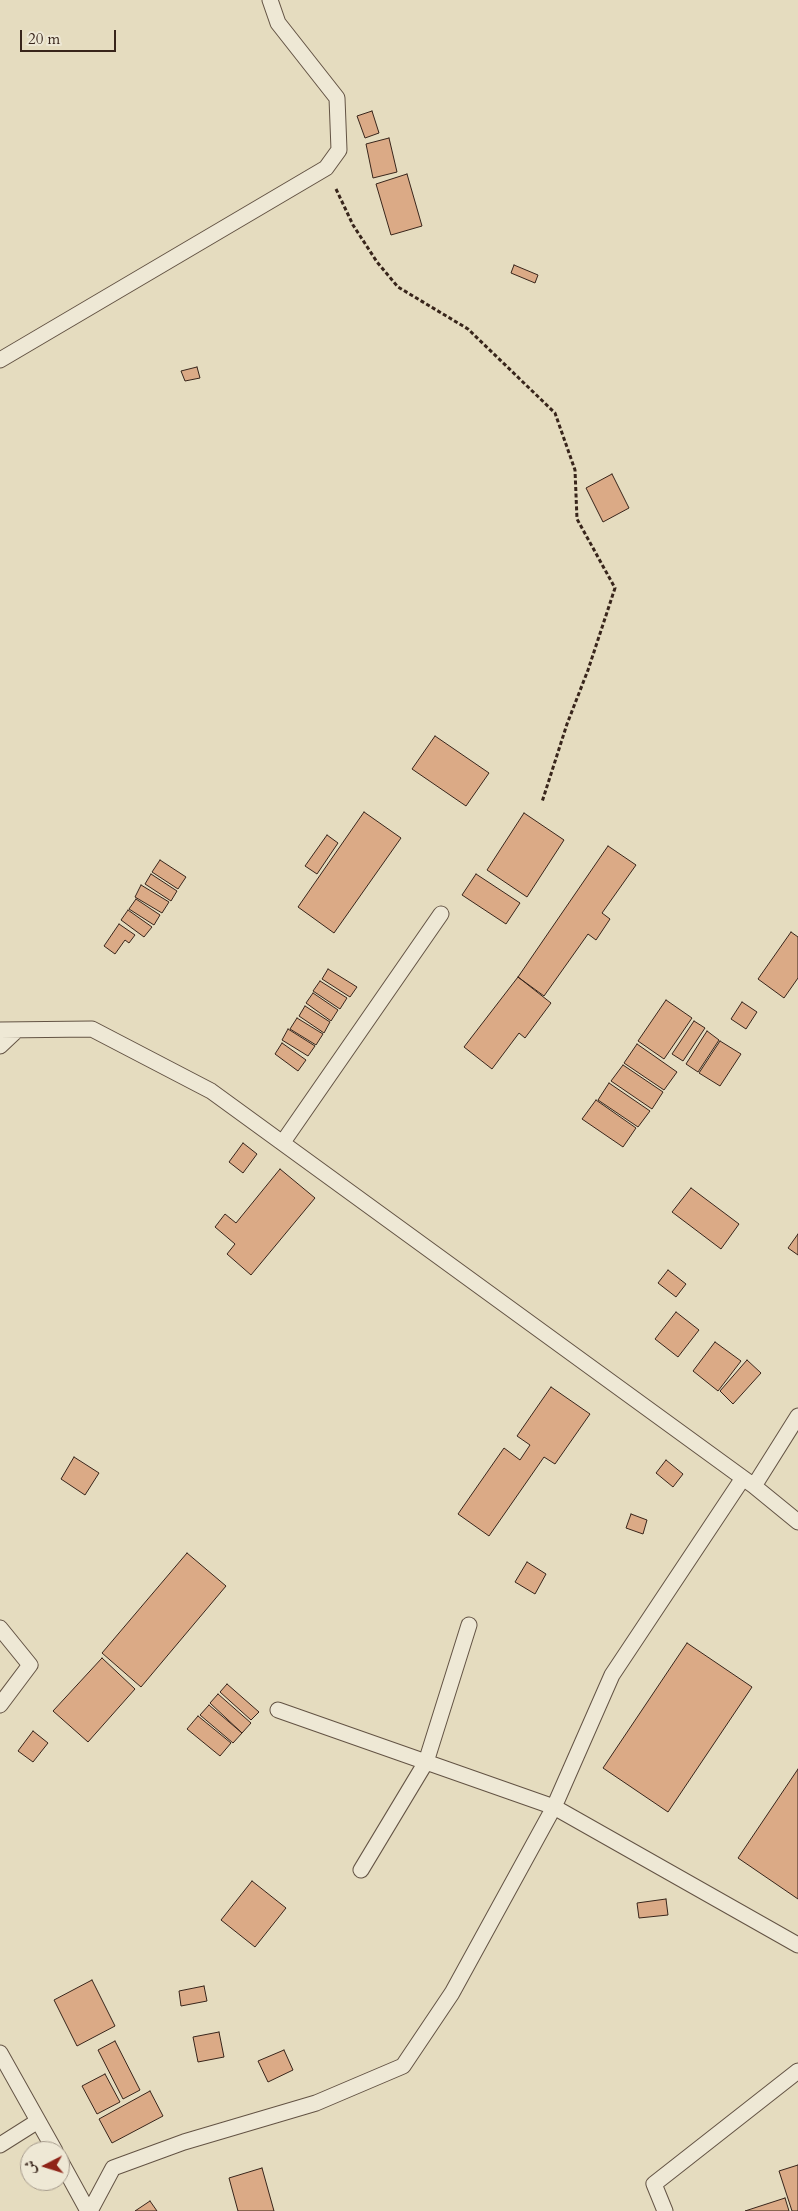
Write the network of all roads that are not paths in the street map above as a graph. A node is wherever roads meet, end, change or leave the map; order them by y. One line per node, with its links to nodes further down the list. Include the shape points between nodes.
1 (270, 0): 2 (lane, via 278,23 336,98 339,150 326,168)
2 (0, 360)
3 (441, 914): 7 (lane)
4 (0, 1030): 5 (lane)
5 (17, 1030): 6 (lane); 7 (lane, via 92,1029 211,1090)
6 (0, 1046)
7 (283, 1142): 9 (lane)
8 (798, 1416): 9 (lane)
9 (749, 1482): 10 (lane); 16 (lane, via 612,1675)
10 (798, 1522)
11 (469, 1625): 15 (lane)
12 (0, 1628): 13 (lane, via 30,1665)
13 (0, 1705)
14 (278, 1710): 15 (lane)
15 (426, 1762): 16 (lane); 17 (lane)
16 (554, 1807): 18 (lane); 25 (lane, via 452,1993 403,2066 316,2103 184,2142 113,2168)
17 (361, 1870)
18 (798, 1945)
19 (0, 2053): 21 (lane)
20 (798, 2071): 26 (lane, via 654,2184)
21 (38, 2121): 22 (lane); 23 (lane)
22 (49, 2141)
23 (0, 2145)
24 (70, 2178): 25 (lane)
25 (89, 2211)
26 (665, 2211)

